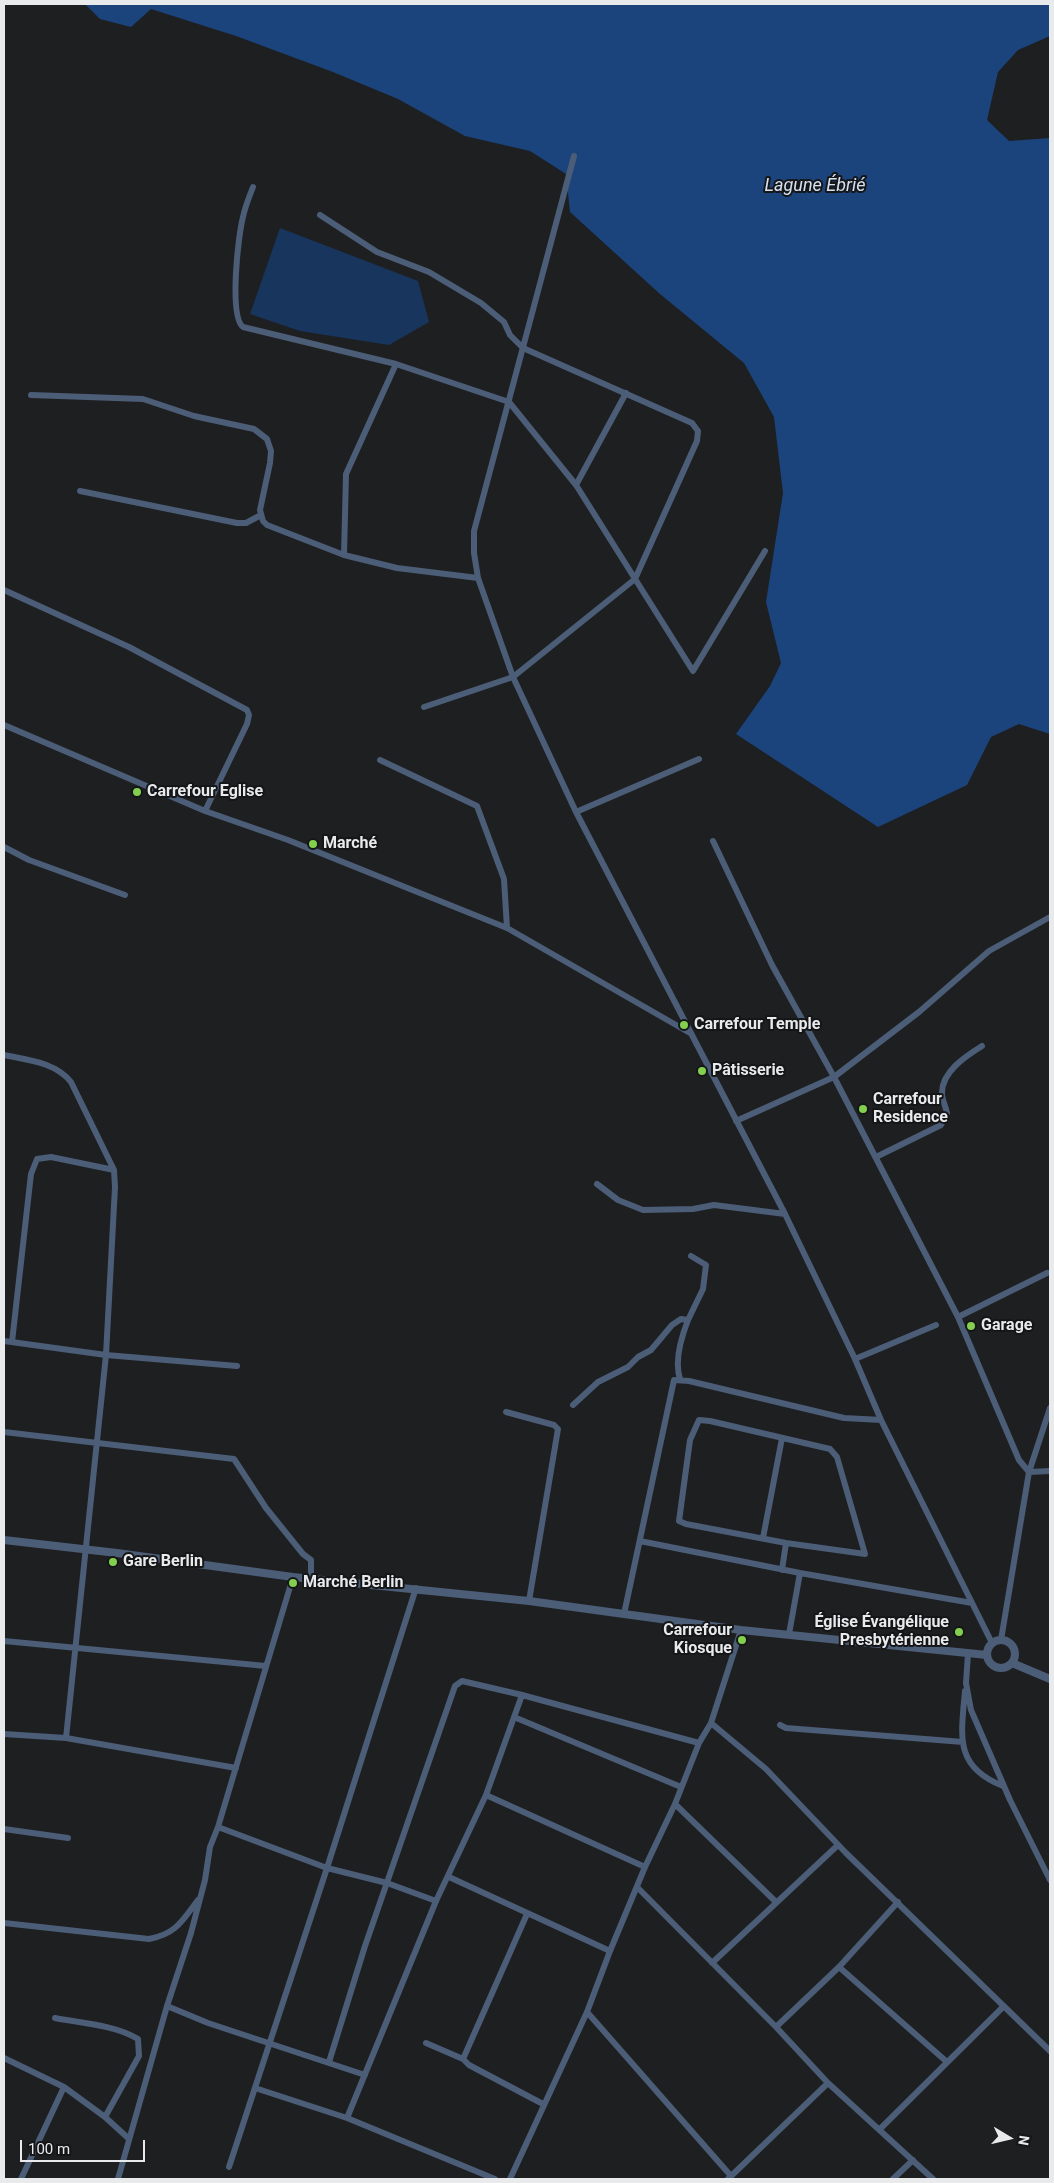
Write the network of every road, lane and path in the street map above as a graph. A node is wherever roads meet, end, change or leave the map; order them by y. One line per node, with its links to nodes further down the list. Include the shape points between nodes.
1 (574, 156): 4 (street)
2 (254, 187): 5 (street, via 243,215 239,238 235,307 238,323 243,327)
3 (320, 215): 4 (street, via 377,252 429,272 473,298 504,322 510,335)
4 (523, 348): 6 (street); 8 (street)
5 (396, 364): 8 (street); 13 (street, via 346,474)
6 (626, 393): 9 (street); 15 (street, via 692,423 698,431 698,441)
7 (31, 395): 11 (street, via 143,398 194,416 254,429 267,439 271,451)
8 (509, 402): 9 (street); 14 (street, via 474,532)
9 (576, 485): 15 (street)
10 (80, 491): 11 (street, via 237,523 246,523)
11 (261, 515): 13 (street, via 273,529)
12 (765, 551): 15 (street, via 693,671)
13 (344, 555): 14 (street, via 397,568)
14 (478, 578): 17 (street)
15 (635, 579): 17 (street)
16 (4, 590): 22 (street, via 129,647 247,710 247,724)
17 (513, 677): 18 (street); 23 (street)
18 (424, 707)
19 (4, 726): 22 (street)
20 (699, 759): 23 (street)
21 (380, 760): 28 (street, via 477,806 504,879)
22 (204, 811): 28 (street, via 288,840)
23 (576, 812): 29 (street)
24 (713, 841): 32 (street, via 772,965)
25 (4, 847): 26 (street, via 28,860)
26 (126, 895)
27 (1050, 917): 32 (street, via 989,951 919,1012)
28 (507, 928): 29 (street)
29 (691, 1033): 33 (street)
30 (982, 1046): 34 (street, via 957,1064 944,1084 942,1093 947,1113 941,1125)
31 (4, 1055): 35 (street, via 52,1067 64,1074 71,1082)
32 (834, 1077): 33 (street); 34 (street)
33 (736, 1121): 37 (street)
34 (876, 1157): 40 (street)
35 (114, 1170): 44 (street, via 51,1157 37,1159 31,1174); 45 (street, via 112,1275)
36 (597, 1184): 37 (street, via 618,1200 643,1210 693,1209 714,1205)
37 (785, 1214): 46 (street)
38 (691, 1256): 41 (street, via 706,1264 703,1289)
39 (1047, 1273): 40 (street)
40 (958, 1317): 57 (street, via 1019,1460)
41 (688, 1320): 48 (street, via 680,1347 677,1370); 49 (street, via 681,1319 672,1325 651,1350 628,1368 598,1382)
42 (936, 1325): 46 (street)
43 (4, 1341): 44 (street)
44 (12, 1342): 45 (street)
45 (106, 1355): 47 (street); 55 (street)
46 (855, 1359): 52 (street)
47 (237, 1366)
48 (680, 1379): 52 (street, via 844,1418); 60 (street, via 671,1385)
49 (574, 1405)
50 (1050, 1408): 57 (street)
51 (506, 1412): 68 (street, via 554,1424 558,1430)
52 (881, 1420): 69 (street)
53 (4, 1432): 55 (street)
54 (782, 1438): 58 (street); 58 (street, via 699,1420 690,1440 679,1521); 61 (street, via 830,1449 838,1457 864,1554)
55 (98, 1441): 62 (street); 66 (street, via 234,1459 266,1508 311,1560)
56 (1050, 1471): 57 (street)
57 (1029, 1472): 73 (street)
58 (762, 1538): 61 (street)
59 (4, 1540): 62 (street)
60 (640, 1542): 63 (street); 70 (street)
61 (786, 1543): 63 (street)
62 (87, 1549): 65 (street); 76 (street)
63 (782, 1570): 64 (street)
64 (800, 1573): 69 (street); 72 (street)
65 (293, 1577): 66 (street); 80 (street)
66 (311, 1579): 67 (street)
67 (416, 1588): 68 (street); 101 (street)
68 (529, 1601): 70 (street)
69 (972, 1603): 75 (street)
70 (624, 1614): 71 (street)
71 (740, 1630): 72 (street); 85 (street)
72 (789, 1634): 77 (street)
73 (1001, 1640): 75 (street); 79 (street, via 1013,1646 1016,1654)
74 (4, 1641): 76 (street)
75 (992, 1643): 78 (street)
76 (75, 1648): 80 (street); 88 (street)
77 (968, 1654): 78 (street); 82 (street)
78 (987, 1655): 79 (street, via 990,1664 999,1669)
79 (1012, 1663): 81 (street)
80 (266, 1666): 91 (street)
81 (1050, 1679)
82 (966, 1683): 89 (street); 92 (street, via 971,1710)
83 (522, 1695): 84 (street); 90 (street); 104 (street, via 462,1681 455,1686)
84 (514, 1716): 93 (street); 94 (street)
85 (711, 1723): 90 (street); 99 (street, via 766,1769)
86 (780, 1725): 89 (street)
87 (4, 1734): 88 (street)
88 (66, 1738): 91 (street)
89 (963, 1742): 92 (street, via 974,1770 985,1779)
90 (700, 1743): 93 (street)
91 (236, 1768): 96 (street)
92 (1003, 1786): 103 (street)
93 (681, 1787): 95 (street)
94 (486, 1795): 100 (street); 102 (street)
95 (675, 1804): 100 (street); 108 (street)
96 (218, 1827): 101 (street); 106 (street, via 210,1847)
97 (4, 1829): 98 (street)
98 (68, 1838)
99 (838, 1844): 108 (street); 109 (street)
100 (645, 1867): 105 (street)
101 (328, 1868): 104 (street); 120 (street)
102 (449, 1877): 107 (street); 110 (street)
103 (1050, 1880)
104 (387, 1883): 107 (street); 125 (street)
105 (638, 1888): 112 (street); 113 (street)
106 (200, 1898): 111 (street, via 176,1927 164,1936 149,1939); 115 (street)
107 (436, 1901): 127 (street)
108 (776, 1902): 113 (street)
109 (898, 1902): 114 (street); 116 (street)
110 (527, 1914): 112 (street); 124 (street)
111 (4, 1923)
112 (610, 1951): 117 (street)
113 (712, 1963): 119 (street)
114 (839, 1967): 119 (street); 126 (street)
115 (166, 2006): 120 (street); 135 (street)
116 (1003, 2008): 122 (street); 126 (street)
117 (587, 2012): 131 (street); 138 (street)
118 (54, 2018): 132 (street, via 106,2028 138,2039 139,2056)
119 (776, 2026): 128 (street)
120 (271, 2042): 125 (street); 130 (street)
121 (426, 2044): 124 (street)
122 (1050, 2051)
123 (4, 2058): 129 (street)
124 (463, 2059): 131 (street, via 468,2066)
125 (329, 2062): 127 (street)
126 (948, 2062): 134 (street)
127 (365, 2075): 133 (street)
128 (828, 2083): 134 (street); 138 (street)
129 (64, 2087): 132 (street); 139 (street)
130 (255, 2088): 133 (street); 137 (street)
131 (543, 2104): 142 (street)
132 (105, 2117): 135 (street)
133 (347, 2118): 141 (street)
134 (880, 2129): 136 (street)
135 (128, 2138): 140 (street)
136 (913, 2160): 143 (street); 144 (street)
137 (229, 2167)
138 (729, 2178)
139 (21, 2179)
140 (118, 2179)
141 (495, 2179)
142 (510, 2179)
143 (893, 2179)
144 (933, 2179)

